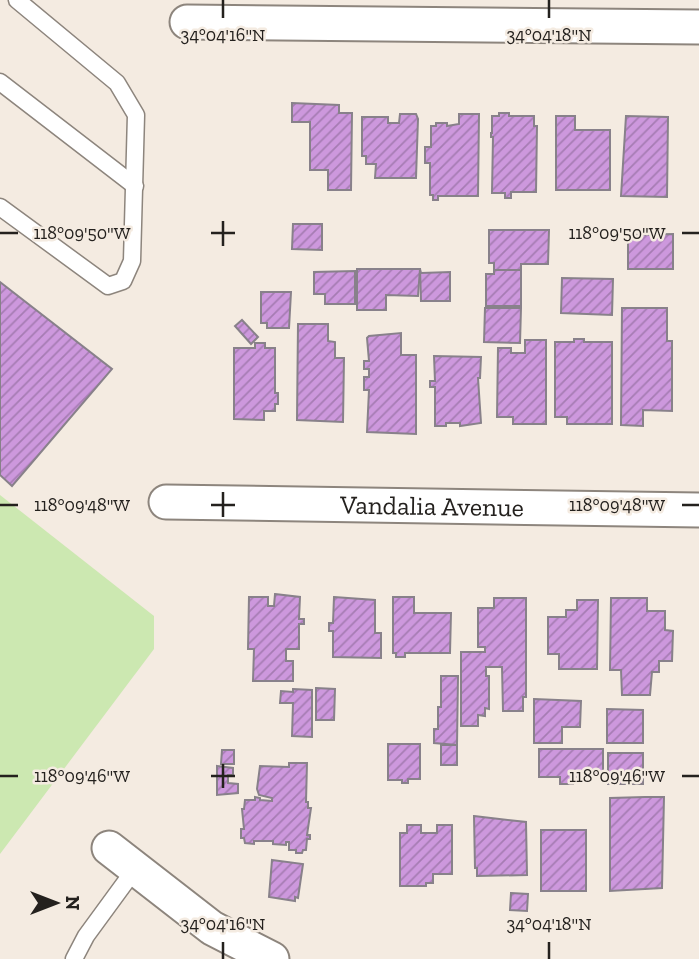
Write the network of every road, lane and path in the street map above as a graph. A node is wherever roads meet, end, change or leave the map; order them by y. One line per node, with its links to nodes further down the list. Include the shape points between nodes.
1 (17, 0): 5 (lane, via 117,83 136,115)
2 (187, 22): 3 (street)
3 (699, 27)
4 (0, 82): 5 (lane)
5 (135, 186): 6 (lane, via 132,261 123,281 107,286)
6 (0, 207)
7 (166, 502): 8 (street, Vandalia Avenue)
8 (699, 510)
9 (109, 848): 10 (street)
10 (135, 869): 11 (lane); 12 (street, via 212,928)
11 (74, 959)
12 (272, 959)

